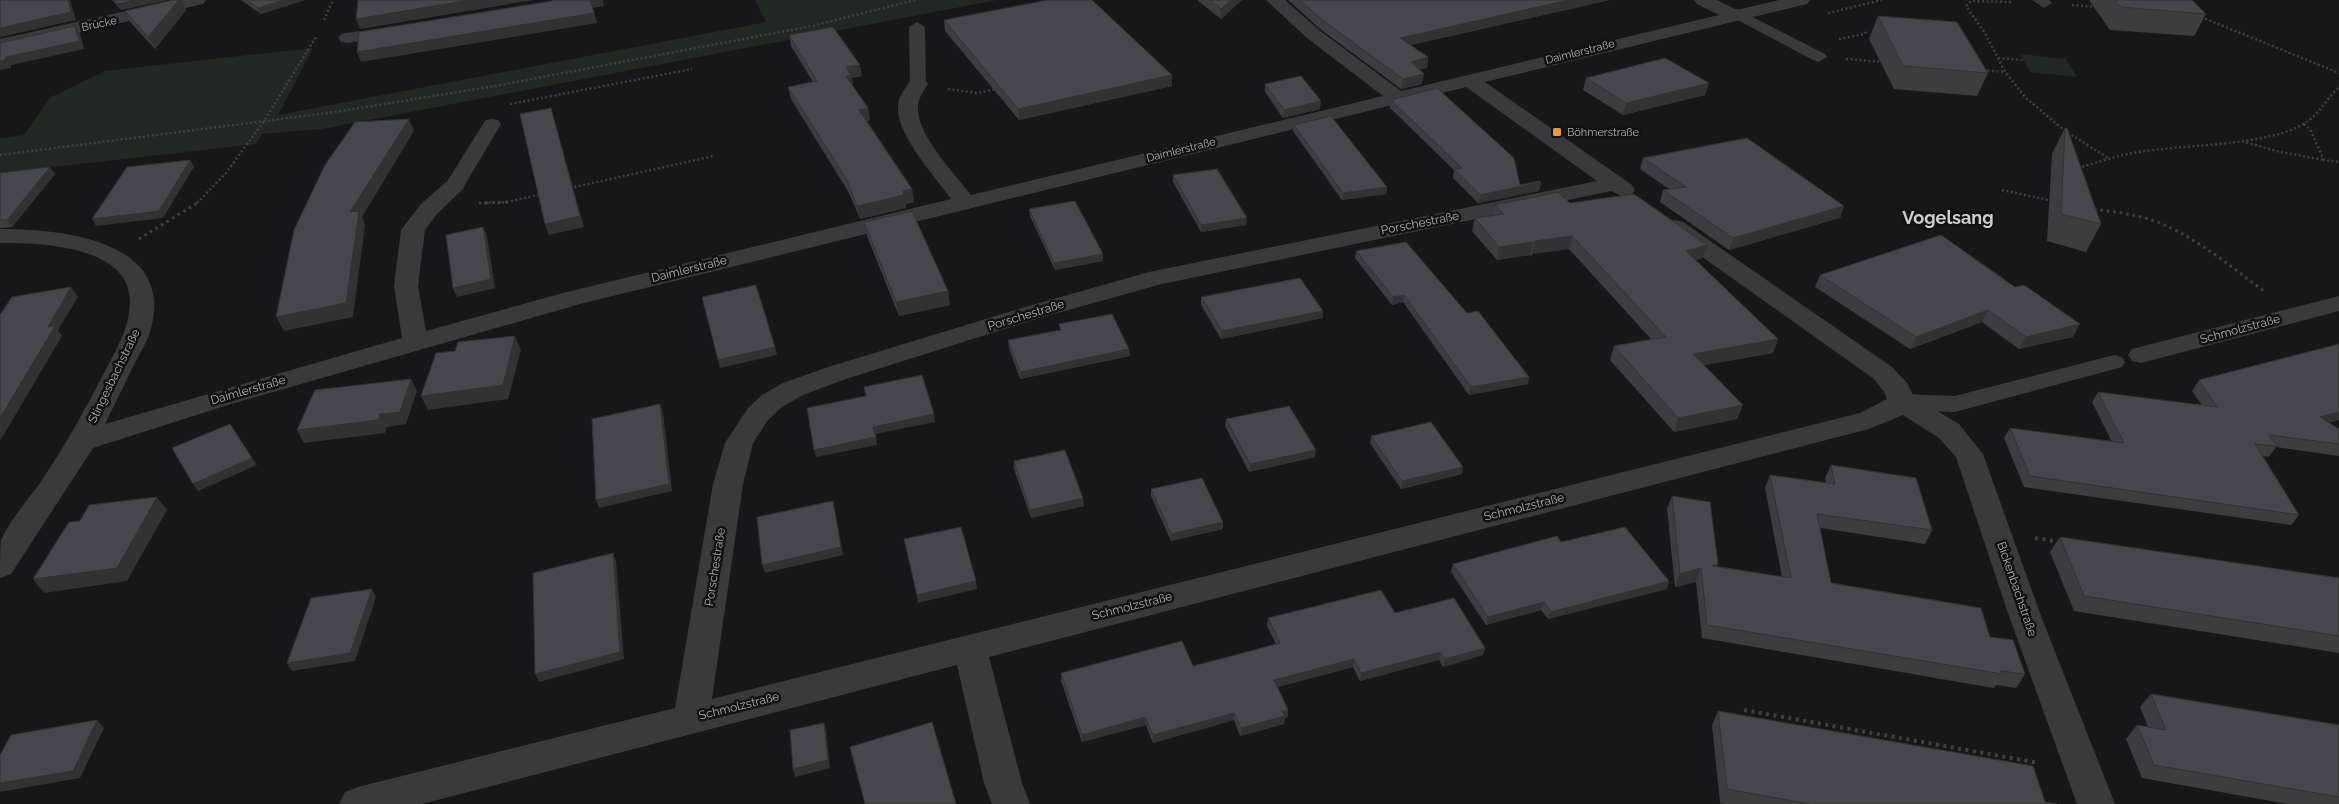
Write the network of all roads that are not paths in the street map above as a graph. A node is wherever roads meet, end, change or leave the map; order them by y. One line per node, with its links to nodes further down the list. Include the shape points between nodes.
1 (196, 0): 9 (street, Brücke)
2 (1275, 0): 13 (street, via 1313,34)
3 (1703, 0): 5 (street)
4 (1801, 0): 5 (street, Daimlerstraße)
5 (1735, 15): 10 (lane); 11 (street, Daimlerstraße)
6 (415, 27): 8 (street)
7 (917, 27): 12 (lane)
8 (347, 38)
9 (0, 45)
10 (1820, 57)
11 (1468, 79): 13 (street, Daimlerstraße); 15 (street)
12 (918, 84): 17 (street, via 910,97 908,112 916,133)
13 (1397, 97): 17 (street, Daimlerstraße)
14 (492, 124): 16 (lane)
15 (1615, 184): 23 (street, via 1883,373 1897,389); 27 (street, Porschestraße, via 1158,277 837,373 772,400 758,414 739,443 728,484)
16 (453, 188): 20 (street, via 415,224 406,286)
17 (965, 202): 20 (street, Daimlerstraße, via 572,298)
18 (0, 236): 24 (street, Stingesbachstraße, via 74,242 112,256 136,277 142,293 137,333)
19 (2339, 303): 21 (street, Schmolzstraße)
20 (415, 341): 24 (street, Daimlerstraße)
21 (2141, 356)
22 (2114, 362): 23 (lane, via 1955,404)
23 (1902, 402): 26 (street, Schmolzstraße, via 1869,420); 30 (street, Bickenbachstraße, via 1948,431 1969,454 2025,616)
24 (83, 441): 25 (street, Stingesbachstraße)
25 (0, 566)
26 (970, 648): 27 (street, Schmolzstraße); 29 (street)
27 (691, 719): 28 (street, Schmolzstraße)
28 (358, 804)
29 (1011, 804)
30 (2096, 804)

